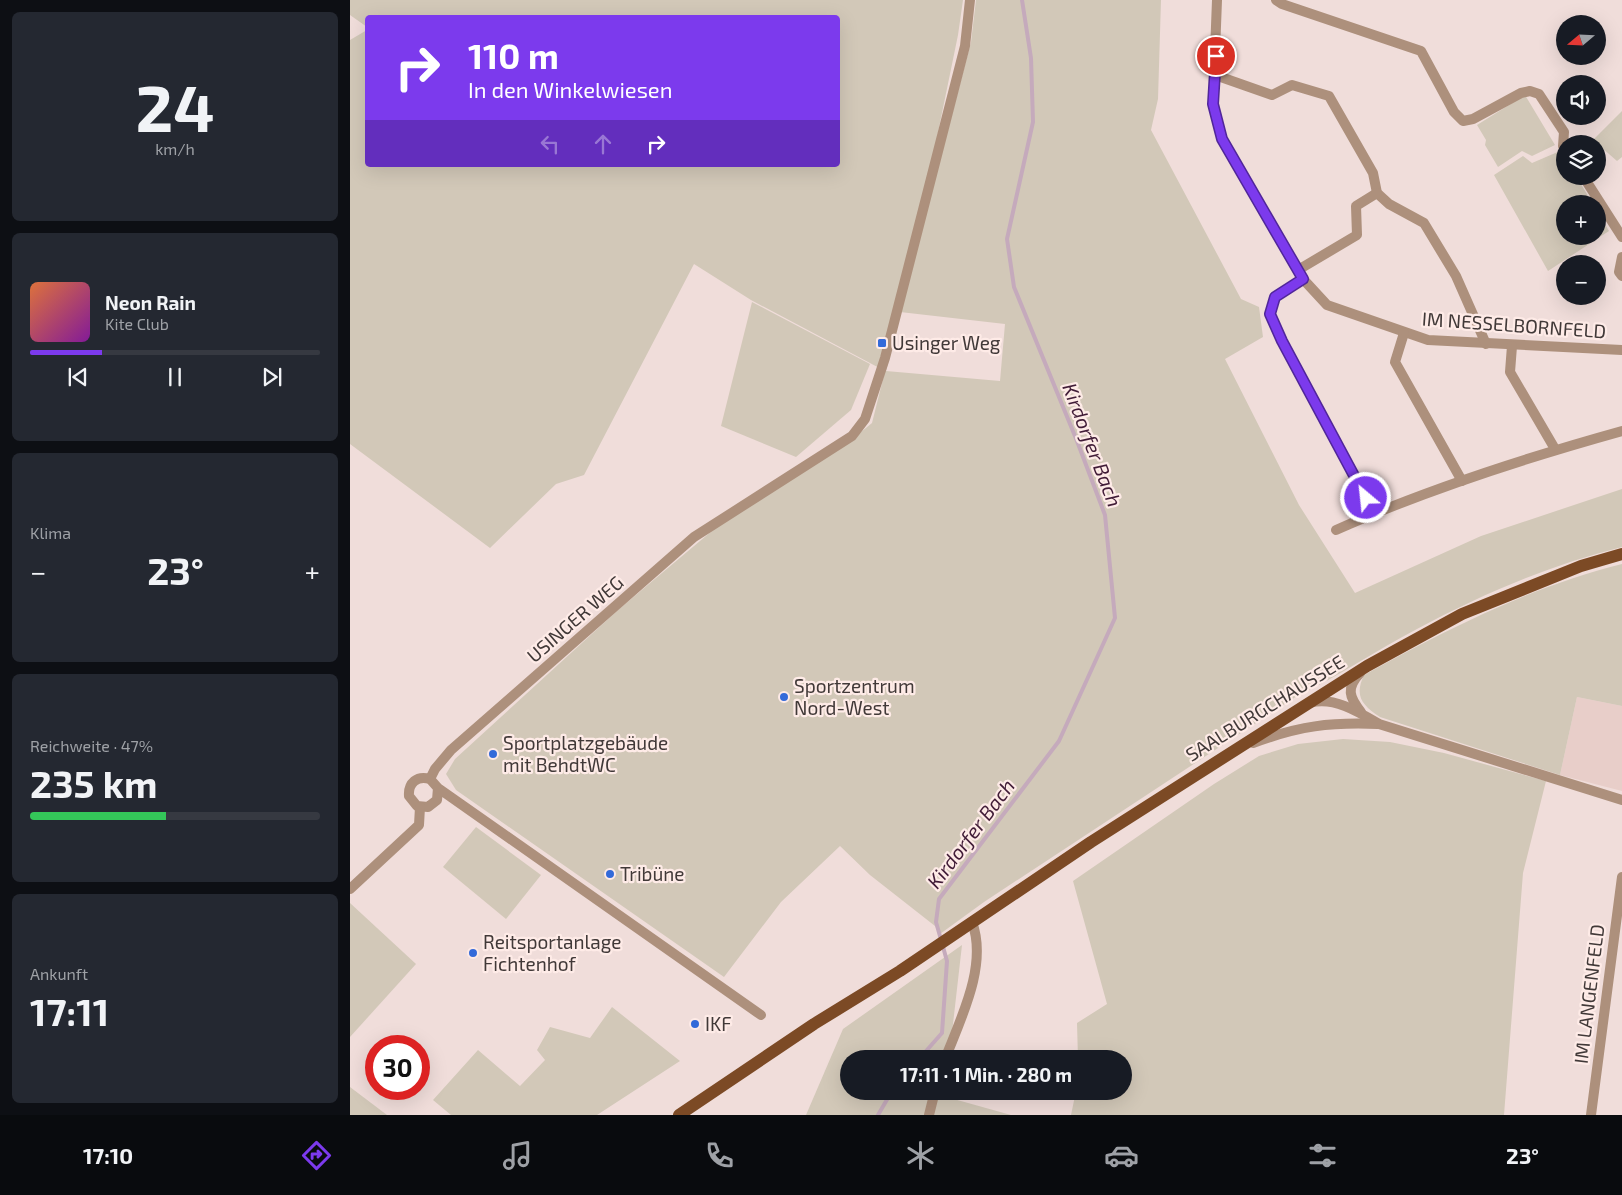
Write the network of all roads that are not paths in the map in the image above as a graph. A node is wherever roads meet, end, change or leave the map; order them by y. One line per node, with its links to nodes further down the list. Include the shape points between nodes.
1 (970, 0): 27 (street, USINGER WEG, via 965,46 885,358 865,419 852,436 694,537 451,750)
2 (1217, 0): 4 (street, IM NESSELBORNFELD)
3 (1276, 0): 5 (street, via 1421,51 1454,112 1463,121 1530,91 1540,94)
4 (1215, 75): 7 (street, via 1272,95 1292,85 1328,96 1373,173); 10 (street, IM NESSELBORNFELD, via 1213,104 1222,139)
5 (1564, 135)
6 (1589, 185): 8 (street)
7 (1378, 193): 10 (street, via 1356,206 1357,235); 13 (street, via 1389,204 1424,223 1456,276)
8 (1622, 237)
9 (1622, 257): 11 (street, via 1619,272)
10 (1300, 274): 12 (street, IM NESSELBORNFELD, via 1327,304); 19 (street, via 1275,297 1270,314)
11 (1622, 276)
12 (1404, 333): 13 (street, IM NESSELBORNFELD, via 1428,340); 18 (street, via 1395,362)
13 (1486, 344): 14 (street, IM NESSELBORNFELD)
14 (1512, 346): 15 (street, IM NESSELBORNFELD); 17 (street, via 1510,372)
15 (1622, 350)
16 (1622, 431): 17 (street)
17 (1555, 449): 18 (street)
18 (1462, 481): 19 (street)
19 (1374, 513): 20 (street)
20 (1336, 530)
21 (1622, 554): 22 (main road, SAALBURGCHAUSSEE, via 1581,566 1462,614)
22 (1367, 666): 23 (main road, SAALBURGCHAUSSEE); 24 (street, via 1352,682 1350,691)
23 (1303, 706): 24 (street, via 1327,701); 26 (main road, SAALBURGCHAUSSEE)
24 (1361, 713): 25 (street)
25 (1379, 724): 26 (street, via 1328,723 1287,730); 29 (street)
26 (1231, 750): 33 (main road, SAALBURGCHAUSSEE)
27 (430, 779): 28 (street); 30 (street, via 418,778 410,787 410,799)
28 (438, 788): 30 (street, via 435,803); 34 (street)
29 (1622, 800)
30 (420, 807): 32 (street, via 418,825)
31 (1622, 877): 39 (street, IM LANGENFELD)
32 (350, 889)
33 (972, 922): 35 (street, via 977,949 972,983); 37 (main road, SAALBURGCHAUSSEE)
34 (761, 1015)
35 (948, 1050)
36 (933, 1100): 38 (street)
37 (678, 1115)
38 (929, 1115)
39 (1591, 1115)

